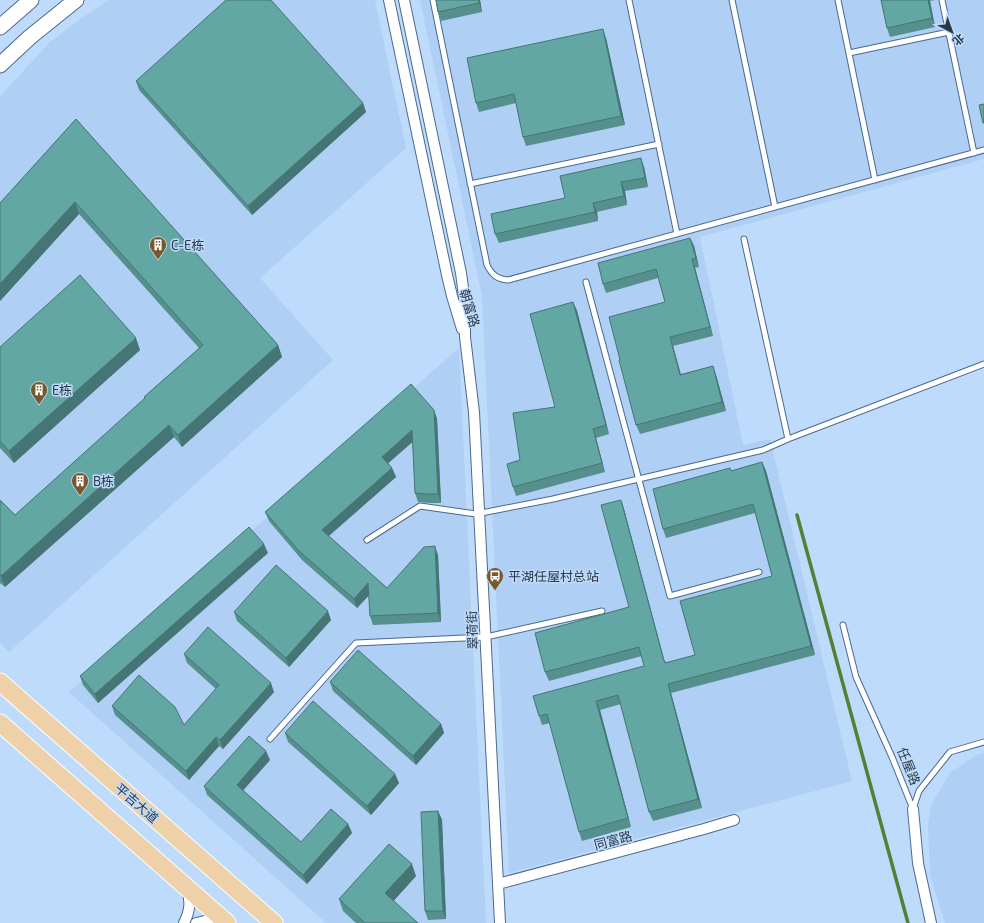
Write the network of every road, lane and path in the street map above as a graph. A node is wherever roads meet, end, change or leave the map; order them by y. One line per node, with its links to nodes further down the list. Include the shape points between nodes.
1 (31, 0): 10 (main road)
2 (76, 0): 13 (main road)
3 (389, 0): 23 (street, 朝富路, via 447,275)
4 (404, 0): 23 (street, 朝富路, via 461,273)
5 (433, 0): 18 (lane)
6 (630, 0): 14 (lane)
7 (732, 0): 19 (lane)
8 (838, 0): 12 (lane)
9 (942, 0): 11 (lane)
10 (0, 27)
11 (949, 32): 12 (lane); 16 (lane)
12 (849, 53): 17 (lane)
13 (0, 65)
14 (659, 144): 18 (lane); 20 (lane)
15 (984, 150): 16 (lane)
16 (974, 153): 17 (lane)
17 (875, 180): 19 (lane)
18 (470, 184): 20 (lane, via 487,266 493,275 502,279 508,280)
19 (775, 207): 20 (lane)
20 (678, 234)
21 (744, 239): 25 (lane)
22 (586, 282): 26 (lane)
23 (465, 337): 27 (street, 翠荷街, via 474,412)
24 (984, 364): 25 (lane)
25 (788, 439): 26 (lane, via 763,450)
26 (639, 479): 27 (lane); 29 (lane, via 670,596)
27 (479, 514): 28 (lane, via 420,506); 32 (street, 翠荷街)
28 (367, 540)
29 (759, 572)
30 (602, 611): 32 (lane)
31 (843, 625): 37 (lane, 任屋路, via 856,677)
32 (486, 637): 35 (lane, via 356,643); 39 (street, 翠荷街)
33 (0, 682): 44 (main road, 平吉大道)
34 (0, 723): 40 (main road)
35 (270, 738)
36 (984, 742): 37 (lane, via 950,752 919,791)
37 (913, 809): 46 (street, 任屋路, via 918,863)
38 (734, 820): 39 (street, 同富路)
39 (498, 884): 45 (street, 翠荷街)
40 (186, 887): 41 (main road); 42 (street, via 190,904)
41 (226, 922): 43 (street, via 209,920)
42 (184, 923)
43 (196, 923)
44 (274, 923)
45 (500, 923)
46 (931, 923)

